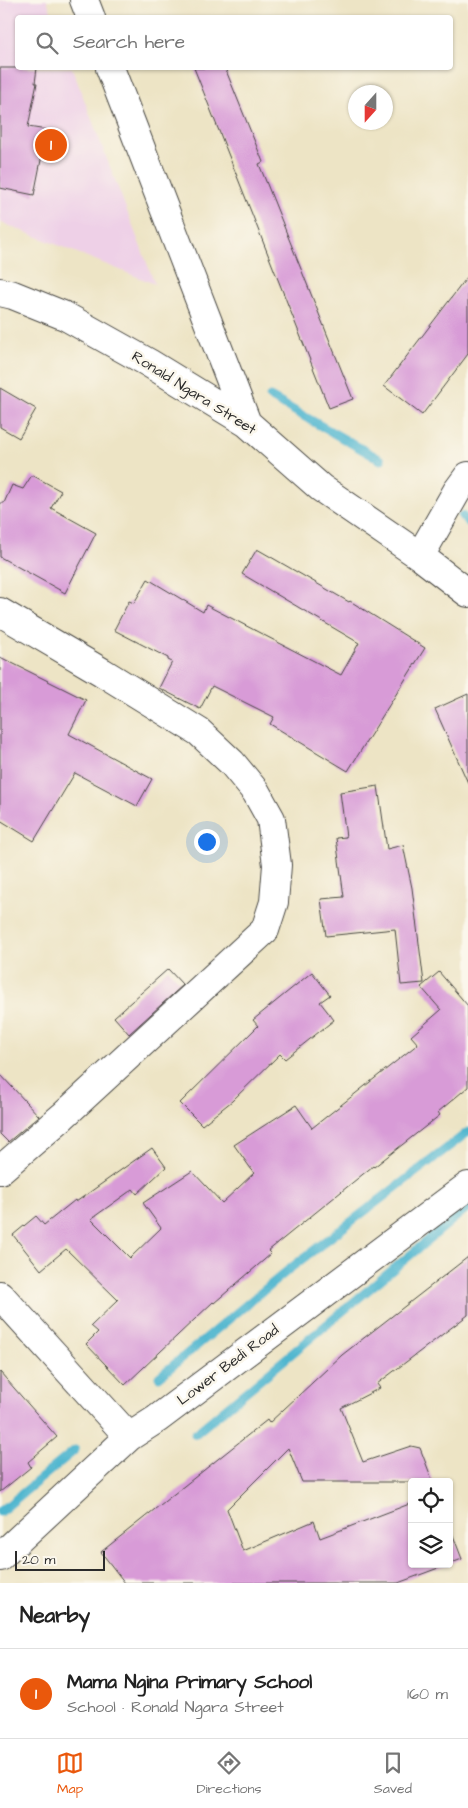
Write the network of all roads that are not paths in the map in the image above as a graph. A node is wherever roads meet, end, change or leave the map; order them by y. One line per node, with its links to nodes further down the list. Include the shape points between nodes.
1 (84, 0): 2 (street)
2 (90, 15)
3 (111, 70): 5 (street)
4 (0, 292): 5 (street, Ronald Ngara Street, via 65,316)
5 (247, 423): 7 (street, Ronald Ngara Street, via 321,488)
6 (468, 476): 7 (street)
7 (420, 556): 8 (street, Ronald Ngara Street)
8 (468, 593)
9 (0, 612): 10 (street, via 199,732 232,763 256,792 271,819 276,865 274,902 265,930)
10 (0, 1170)
11 (468, 1186): 13 (street, Lower Bedi Road)
12 (0, 1295): 13 (street)
13 (129, 1437): 14 (street, Lower Bedi Road)
14 (0, 1557)

